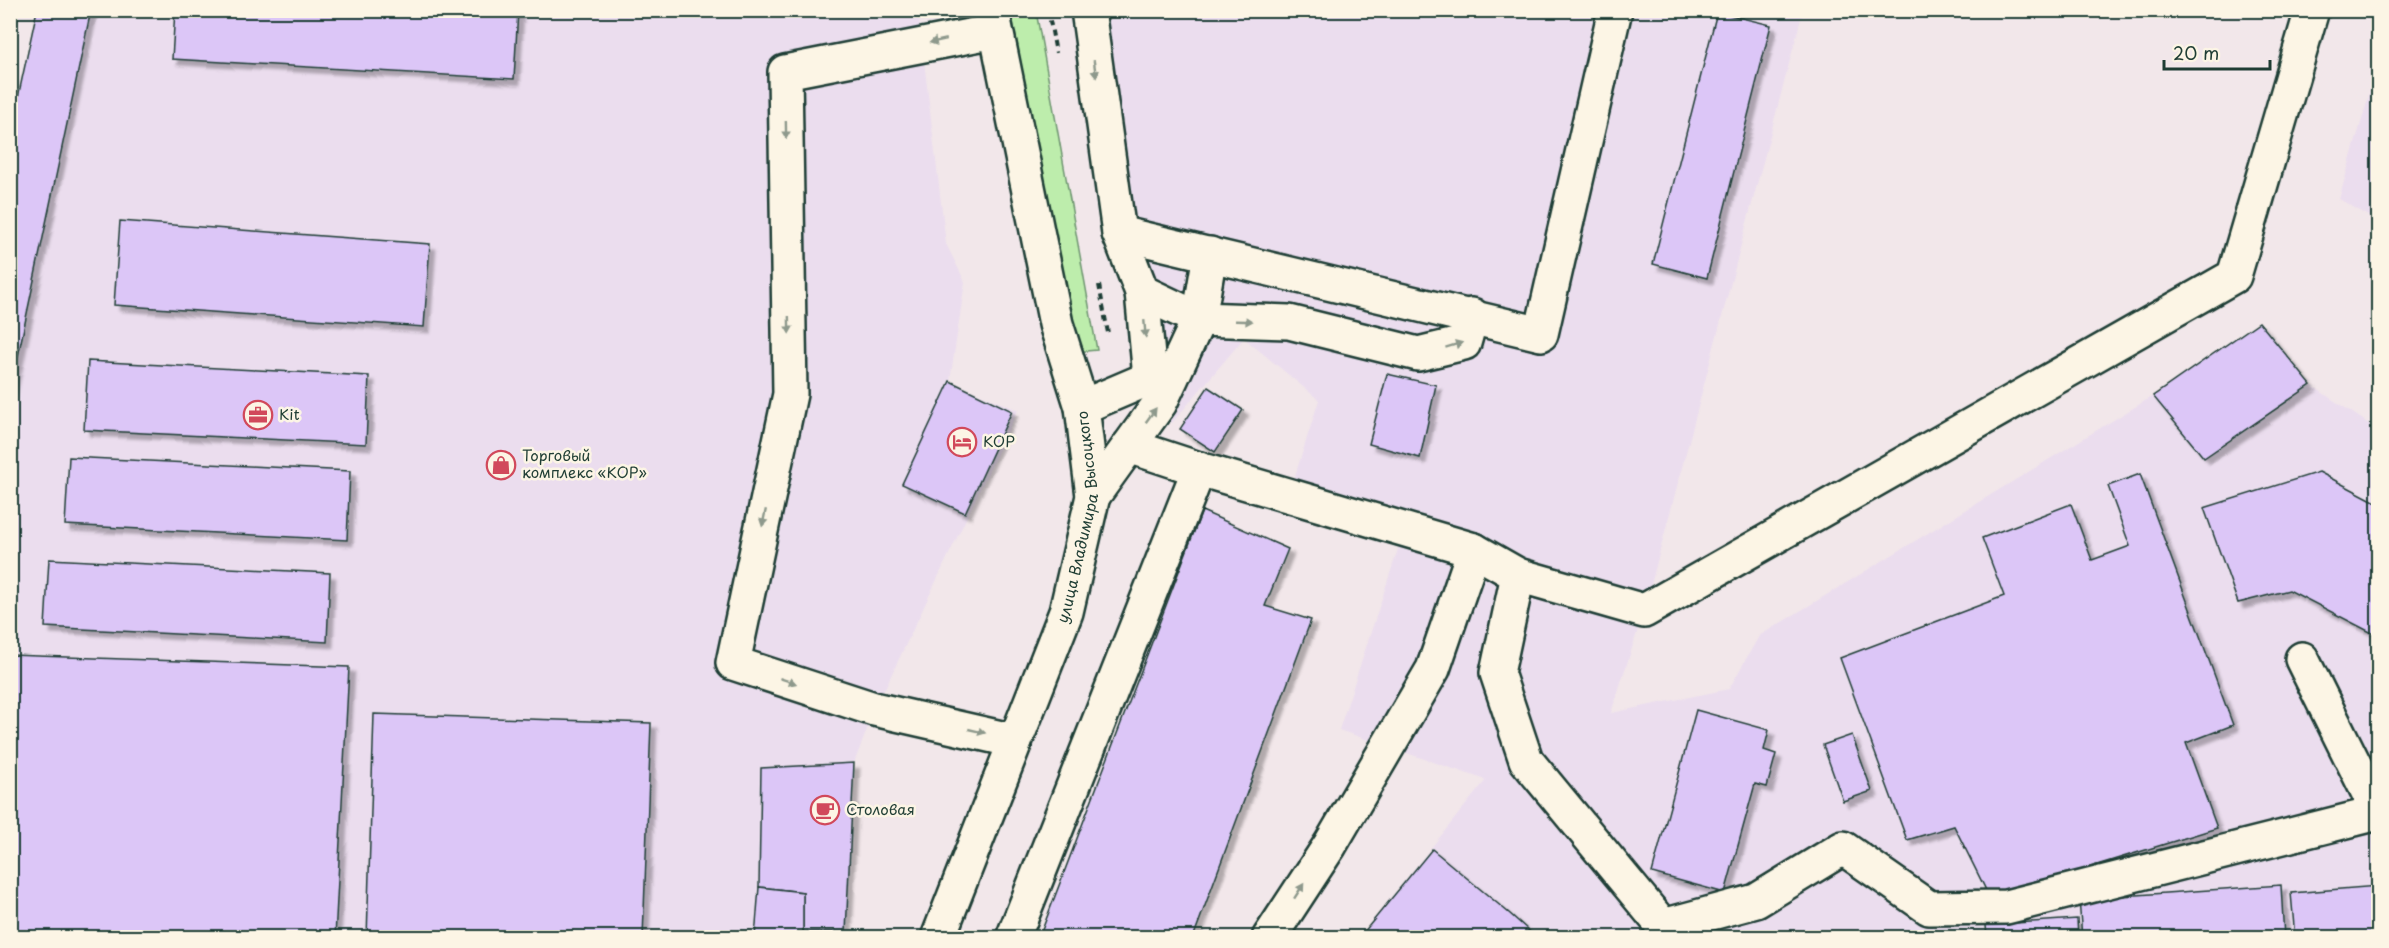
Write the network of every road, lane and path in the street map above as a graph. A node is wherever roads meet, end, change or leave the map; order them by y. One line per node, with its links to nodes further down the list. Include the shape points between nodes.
1 (1088, 10): 5 (main road, one-way to 5)
2 (1615, 10): 10 (main road, via 1541,334)
3 (2313, 10): 19 (main road, via 2234,276 1644,611)
4 (994, 21): 14 (main road, улица Владимира Высоцкого, via 1056,324); 21 (main road, one-way to 21, via 785,72 790,394 733,663 874,709)
5 (1119, 233): 6 (main road); 8 (main road)
6 (1210, 254): 7 (main road); 11 (main road)
7 (1298, 275): 9 (main road); 12 (main road)
8 (1142, 292): 11 (main road); 14 (main road, one-way to 14, via 1150,378)
9 (1383, 295): 10 (main road); 13 (main road)
10 (1472, 315): 13 (main road, one-way to 10, via 1418,354 1464,343)
11 (1199, 319): 12 (main road, one-way to 12); 15 (main road, one-way to 11, via 1160,403)
12 (1289, 322): 13 (main road)
13 (1372, 343)
14 (1082, 407): 17 (main road, улица Владимира Высоцкого)
15 (1129, 446): 16 (main road); 17 (main road)
16 (1199, 469): 18 (main road); 24 (main road)
17 (1093, 496): 21 (main road, улица Владимира Высоцкого, via 1066,612)
18 (1474, 550): 19 (main road); 25 (main road, one-way to 18, via 1330,845 1433,669)
19 (1518, 575): 22 (main road, via 1497,673 1526,760 1663,926 1756,901 1843,848 1929,908 2006,907)
20 (2302, 659): 22 (main road)
21 (1015, 741): 23 (main road, улица Владимира Высоцкого)
22 (2379, 813)
23 (938, 938)
24 (1013, 938)
25 (1269, 938)

